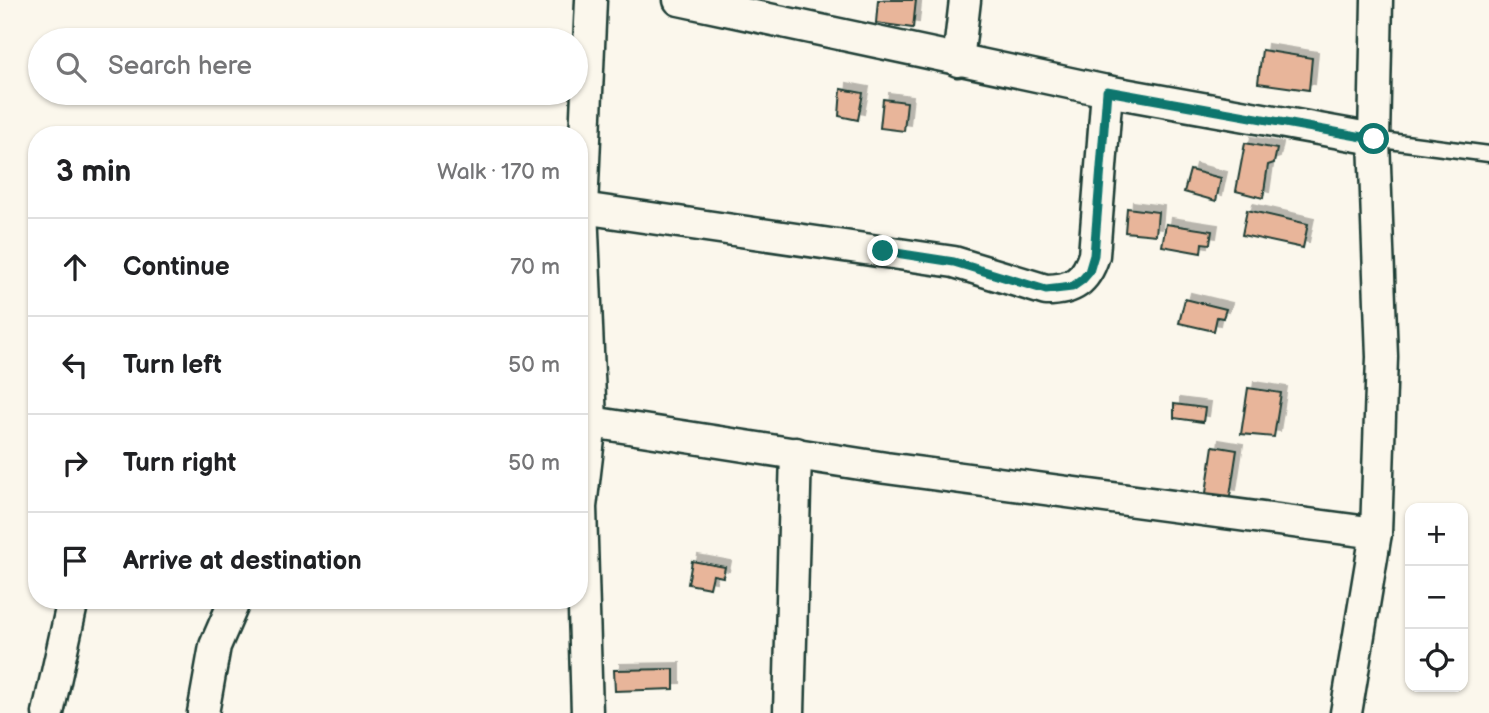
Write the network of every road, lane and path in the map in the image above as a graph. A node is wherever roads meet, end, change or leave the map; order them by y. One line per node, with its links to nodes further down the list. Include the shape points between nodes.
1 (592, 0): 6 (street)
2 (679, 0): 5 (street)
3 (965, 0): 5 (street)
4 (1377, 0): 10 (street)
5 (958, 61): 7 (street)
6 (588, 83)
7 (1107, 91): 10 (street); 12 (street, via 1094,255 1082,280 1060,290 1046,290 954,262)
8 (587, 105): 9 (street)
9 (586, 126)
10 (1374, 139): 11 (lane); 17 (street, via 1382,357)
11 (1489, 154)
12 (588, 209)
13 (588, 378): 14 (street)
14 (591, 422): 15 (street); 16 (street)
15 (588, 448)
16 (796, 453): 17 (street); 24 (street)
17 (1376, 533): 25 (street)
18 (71, 609): 21 (street)
19 (231, 609): 22 (street, via 215,646)
20 (584, 609): 23 (street)
21 (48, 713)
22 (203, 713)
23 (587, 713)
24 (789, 713)
25 (1346, 713)

